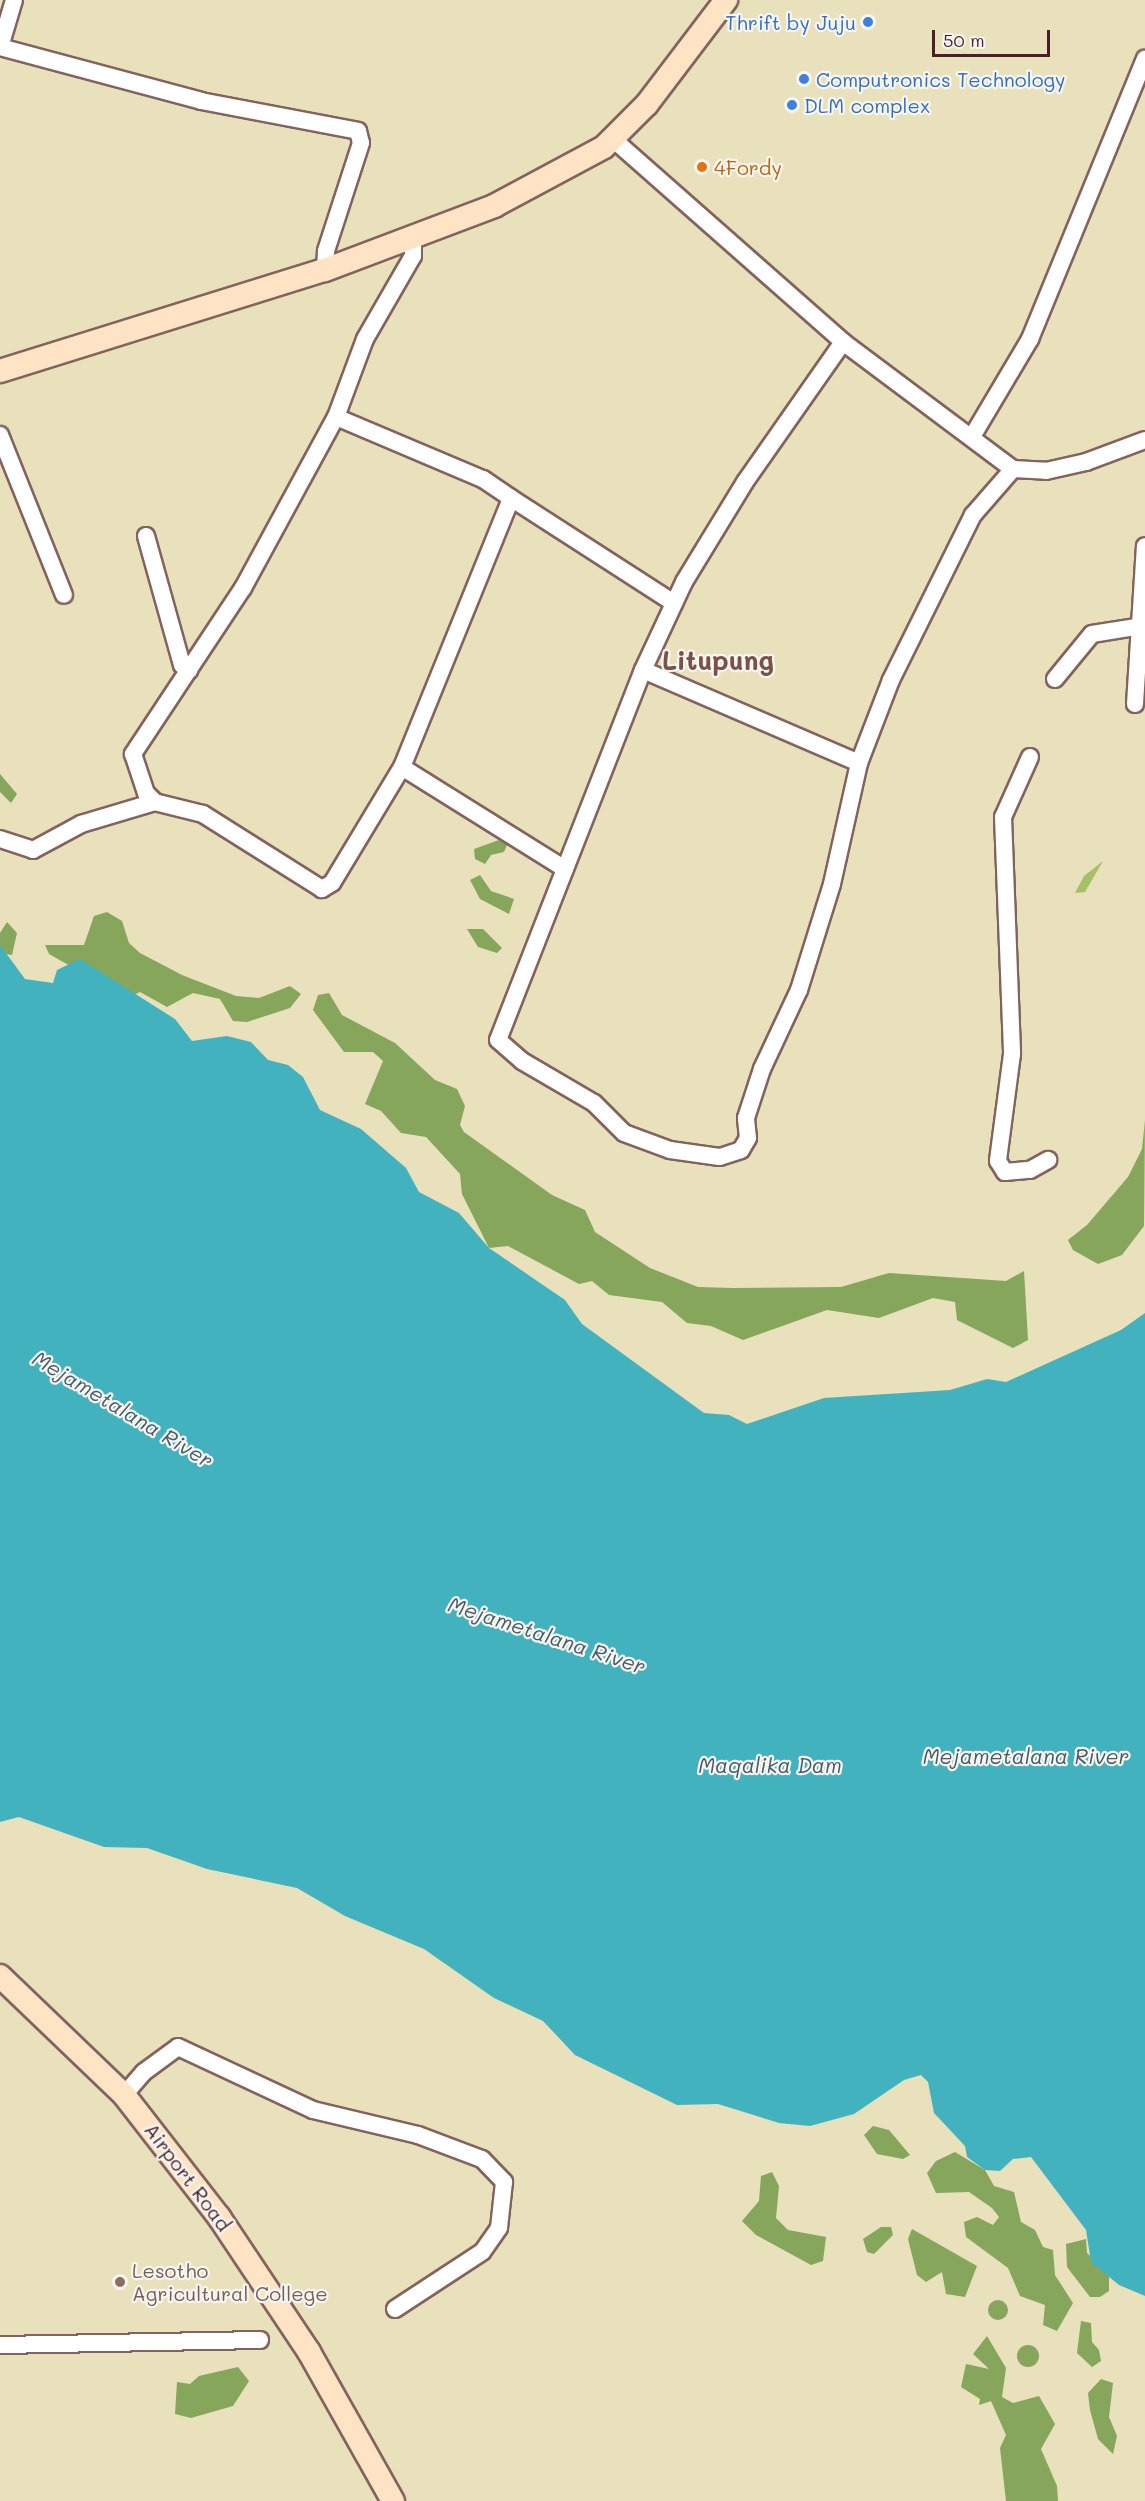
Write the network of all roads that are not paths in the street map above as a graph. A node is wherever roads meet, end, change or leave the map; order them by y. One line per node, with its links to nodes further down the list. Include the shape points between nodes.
1 (14, 0): 3 (street)
2 (726, 0): 5 (main road)
3 (1, 43): 7 (street, via 201,101 358,131 361,143 326,252)
4 (1145, 59): 12 (street, via 1030,339)
5 (613, 139): 6 (main road, via 587,159 494,206); 8 (street)
6 (413, 238): 7 (main road); 10 (street, via 413,256 365,339)
7 (325, 270): 9 (main road)
8 (843, 342): 12 (street); 19 (street, via 745,482)
9 (0, 371)
10 (336, 417): 15 (street, via 483,479); 21 (street, via 243,588)
11 (0, 435): 18 (street)
12 (973, 435): 14 (street)
13 (1145, 441): 14 (street, via 1076,464)
14 (1013, 469): 26 (street, via 973,514 891,680)
15 (511, 498): 19 (street); 27 (street)
16 (146, 536): 21 (street, via 182,665)
17 (1145, 546): 20 (street)
18 (64, 595)
19 (674, 603): 22 (street)
20 (1137, 627): 23 (street, via 1092,634); 24 (street)
21 (189, 670): 28 (street, via 133,754 146,793)
22 (643, 670): 26 (street); 30 (street)
23 (1055, 679)
24 (1136, 704)
25 (1030, 757): 31 (street, via 1003,818 1012,1054 998,1161 1005,1172 1030,1170)
26 (859, 763): 30 (street, via 832,884 799,990 762,1069 746,1118 748,1138 730,1155 670,1150 624,1133 594,1103 498,1040)
27 (402, 767): 28 (street, via 332,883 322,889 203,814); 30 (street)
28 (155, 802): 29 (street, via 81,824 33,850)
29 (0, 839)
30 (565, 868)
31 (1048, 1160)
32 (0, 1976): 33 (main road, Airport Road)
33 (124, 2095): 34 (street, via 144,2072 178,2047 313,2110 418,2135 482,2159 504,2182 499,2228 482,2252); 37 (main road, Airport Road, via 259,2274)
34 (395, 2309)
35 (260, 2340): 36 (street)
36 (0, 2345)
37 (393, 2501)

